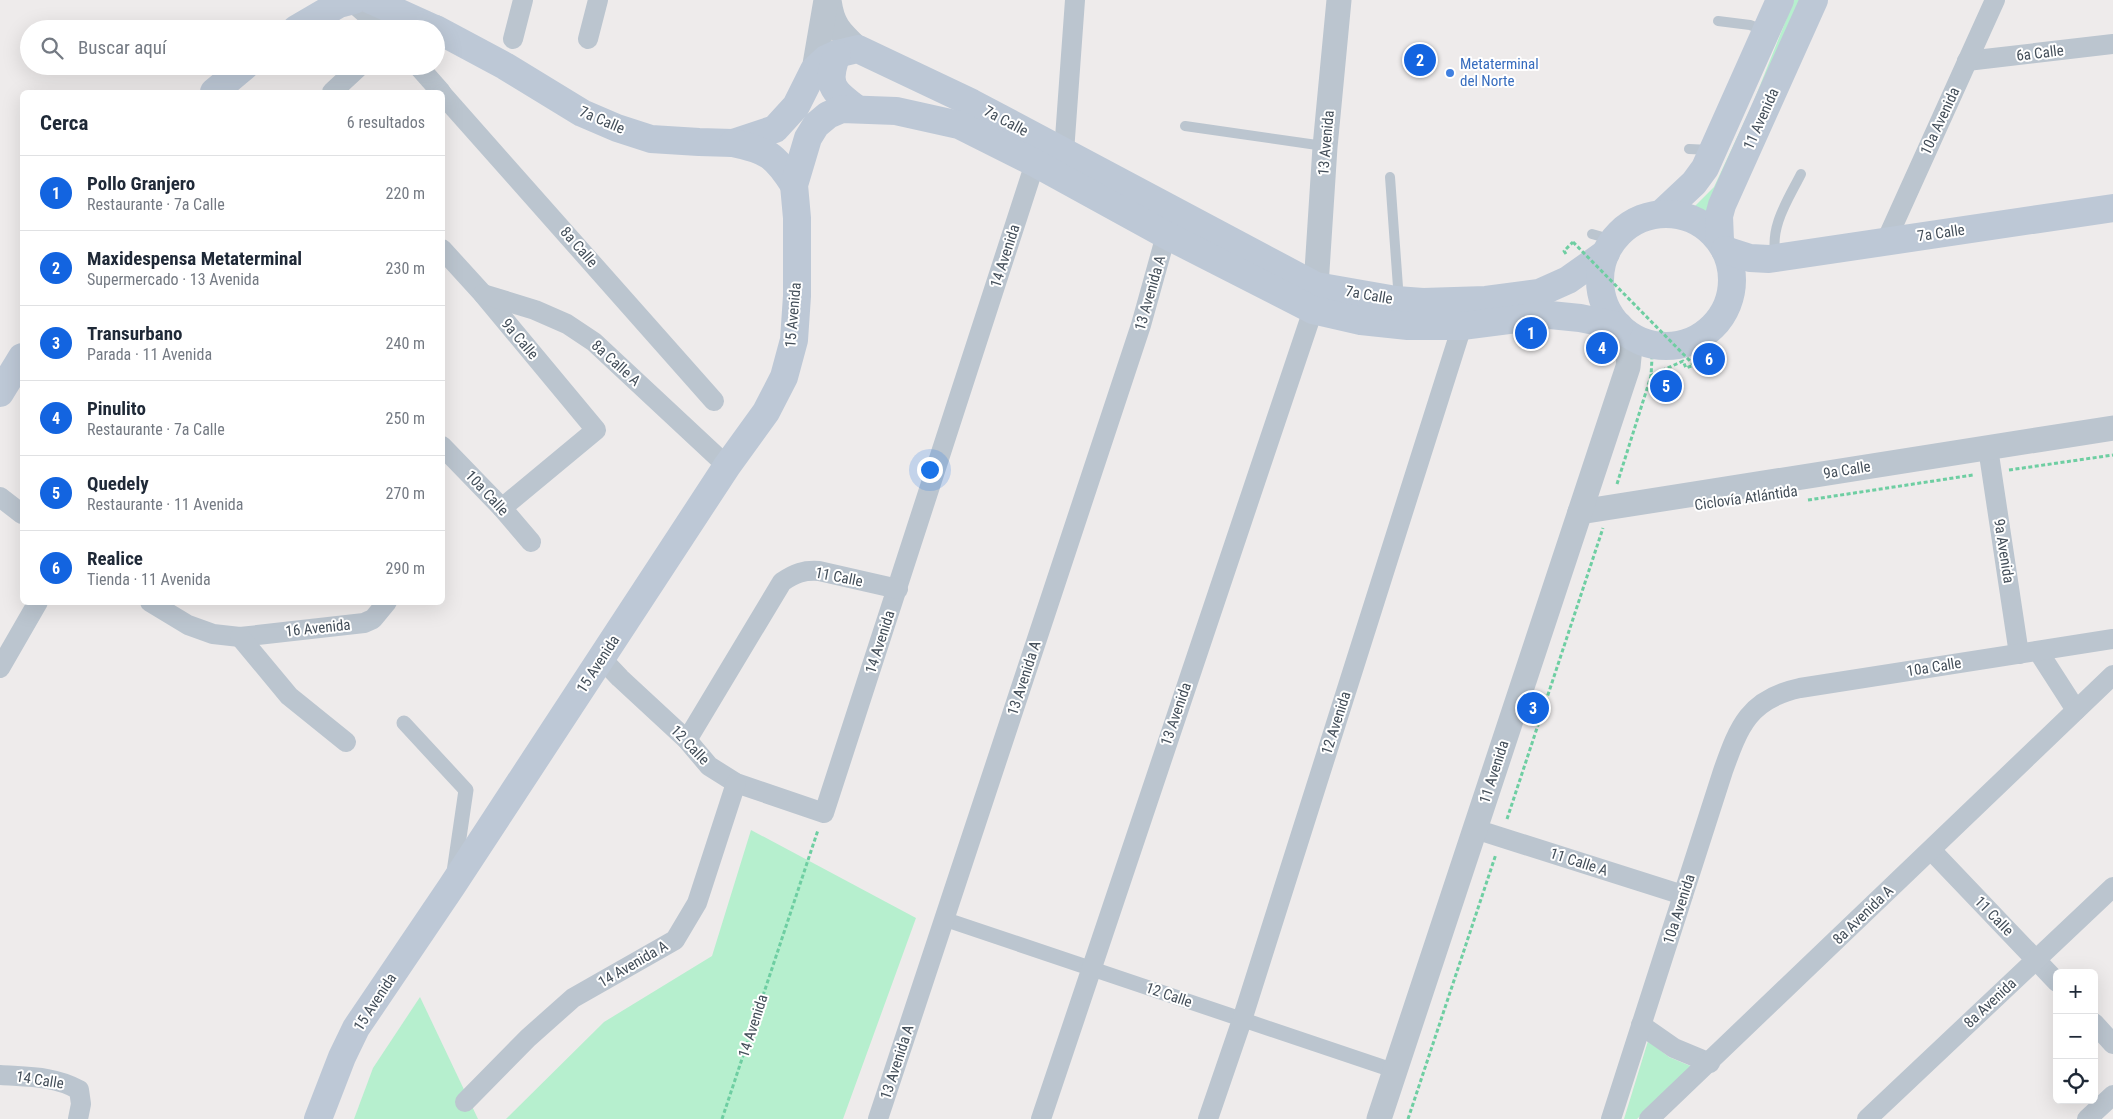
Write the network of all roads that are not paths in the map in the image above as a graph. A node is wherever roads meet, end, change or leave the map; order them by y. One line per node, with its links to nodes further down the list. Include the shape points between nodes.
1 (352, 0): 11 (main road); 12 (street)
2 (371, 0): 13 (main road, 7a Calle)
3 (523, 0): 17 (street)
4 (598, 0): 18 (street)
5 (828, 0): 20 (street, via 831,17); 22 (street)
6 (1075, 0): 34 (street)
7 (1339, 0): 33 (street, 13 Avenida)
8 (1780, 0): 15 (main road, 11 Avenida)
9 (1814, 0): 44 (main road, 11 Avenida, via 1722,206 1719,216)
10 (1994, 0): 21 (street, 10a Avenida)
11 (307, 16)
12 (373, 20)
13 (416, 20)
14 (1718, 21): 15 (lane)
15 (1767, 31): 40 (main road, 11 Avenida, via 1702,150 1705,168)
16 (445, 34): 32 (main road, 7a Calle, via 582,113 617,128 651,139)
17 (513, 39)
18 (588, 39)
19 (2113, 44): 21 (street, 6a Calle)
20 (848, 51): 22 (main road, 7a Calle, via 826,60); 30 (main road, via 831,72 832,86 840,97); 34 (main road, 7a Calle, via 936,85)
21 (1968, 61): 42 (street, 10a Avenida)
22 (814, 70): 32 (main road, 7a Calle, via 796,106 775,129)
23 (234, 75): 26 (main road)
24 (350, 75): 27 (street)
25 (426, 75): 28 (street, 8a Calle)
26 (216, 90)
27 (334, 90)
28 (439, 90)
29 (445, 96): 55 (street, 8a Calle)
30 (857, 109): 35 (main road, 7a Calle, via 896,111 959,125); 38 (main road, 7a Calle, via 842,108 816,125 808,138)
31 (1185, 126): 33 (lane)
32 (733, 143): 38 (main road, via 758,148 780,163)
33 (1325, 147): 49 (street, 13 Avenida)
34 (1064, 152): 49 (main road, 7a Calle)
35 (1035, 163): 41 (main road, 7a Calle); 65 (street, 14 Avenida)
36 (1801, 174): 46 (lane, via 1774,231)
37 (1390, 177): 50 (lane, via 1398,287)
38 (794, 185): 59 (main road, 15 Avenida, via 797,257 794,340 784,376 766,412)
39 (2113, 208): 42 (main road, 7a Calle)
40 (1661, 214): 43 (main road, via 1641,219); 44 (main road, via 1683,216 1703,226)
41 (1166, 235): 49 (main road, 7a Calle); 87 (street, 13 Avenida A, via 1141,325)
42 (1886, 241): 46 (main road, 7a Calle)
43 (1604, 242): 50 (main road, 7a Calle, via 1562,279 1539,293 1486,300); 52 (main road, via 1600,272 1601,292 1607,310)
44 (1722, 245): 46 (main road, 7a Calle, via 1750,258); 47 (main road, via 1731,266)
45 (445, 252): 48 (street, 9a Calle)
46 (1772, 259): 47 (main road, 7a Calle, via 1750,268)
47 (1733, 283): 52 (main road, via 1724,314 1707,332 1686,344 1670,346)
48 (483, 294): 59 (street, 8a Calle A, via 535,310 567,324 594,342); 61 (street, 9a Calle, via 596,430)
49 (1314, 298): 50 (main road, 7a Calle); 51 (main road, 7a Calle, via 1384,325); 89 (street, 13 Avenida)
50 (1396, 300)
51 (1462, 326): 52 (main road, 7a Calle, via 1550,315 1580,318); 91 (street, 12 Avenida)
52 (1637, 337): 63 (street, 11 Avenida, via 1640,372)
53 (20, 360): 54 (main road)
54 (0, 393)
55 (714, 401)
56 (2113, 428): 57 (street, 9a Calle)
57 (1988, 448): 63 (street, 9a Calle, via 1611,518); 71 (street, 9a Avenida)
58 (445, 449): 61 (street, 10a Calle)
59 (727, 466): 72 (main road, 15 Avenida)
60 (0, 497): 62 (street)
61 (502, 508): 64 (street, 10a Calle)
62 (20, 512)
63 (1580, 512): 82 (street, 11 Avenida)
64 (530, 542)
65 (898, 589): 78 (street, 11 Calle, via 808,570 782,582); 81 (street, 14 Avenida)
66 (36, 605): 73 (street)
67 (155, 605): 69 (street, via 188,625 213,634)
68 (385, 605): 69 (street, 16 Avenida, via 373,619 364,623)
69 (240, 637): 79 (street, via 289,696)
70 (2113, 639): 71 (street, 10a Calle)
71 (2029, 652): 75 (street, 10a Calle, via 1800,688 1778,694); 76 (street)
72 (602, 659): 78 (street, 12 Calle); 84 (main road, 15 Avenida)
73 (0, 668)
74 (2113, 675): 76 (street, 8a Avenida A)
75 (1759, 706): 86 (street, 10a Avenida, via 1736,733)
76 (2076, 710): 83 (street, 8a Avenida A)
77 (404, 723): 84 (street, via 466,790)
78 (687, 740): 80 (street, 12 Calle, via 708,766)
79 (346, 742)
80 (736, 783): 81 (street, 12 Calle); 99 (street, 14 Avenida A, via 696,903 675,940 572,998)
81 (824, 813)
82 (1475, 829): 86 (street, 11 Calle A); 96 (street, 11 Avenida)
83 (1931, 850): 88 (street, 11 Calle); 95 (street, 8a Avenida A)
84 (452, 886): 101 (main road, 15 Avenida, via 356,1028)
85 (2113, 887): 88 (street, 8a Avenida)
86 (1683, 895): 92 (street, 10a Avenida)
87 (944, 918): 89 (street, 12 Calle); 102 (street, 13 Avenida A)
88 (2036, 959): 90 (street, 11 Calle); 108 (street, 8a Avenida)
89 (1091, 968): 91 (street, 12 Calle); 103 (street, 13 Avenida)
90 (2053, 978)
91 (1242, 1020): 96 (street, 12 Calle); 104 (street, 12 Avenida)
92 (1641, 1025): 95 (street, via 1674,1048); 106 (street, 10a Avenida)
93 (2098, 1027): 94 (street)
94 (2113, 1044)
95 (1710, 1063): 107 (street, 8a Avenida A)
96 (1395, 1071): 105 (street, 11 Avenida)
97 (0, 1074): 100 (street, 14 Calle, via 68,1084 78,1090)
98 (2113, 1095): 109 (street)
99 (466, 1102)
100 (78, 1119)
101 (318, 1119)
102 (878, 1119)
103 (1041, 1119)
104 (1208, 1119)
105 (1379, 1119)
106 (1611, 1119)
107 (1649, 1119)
108 (1867, 1119)
109 (2087, 1119)

